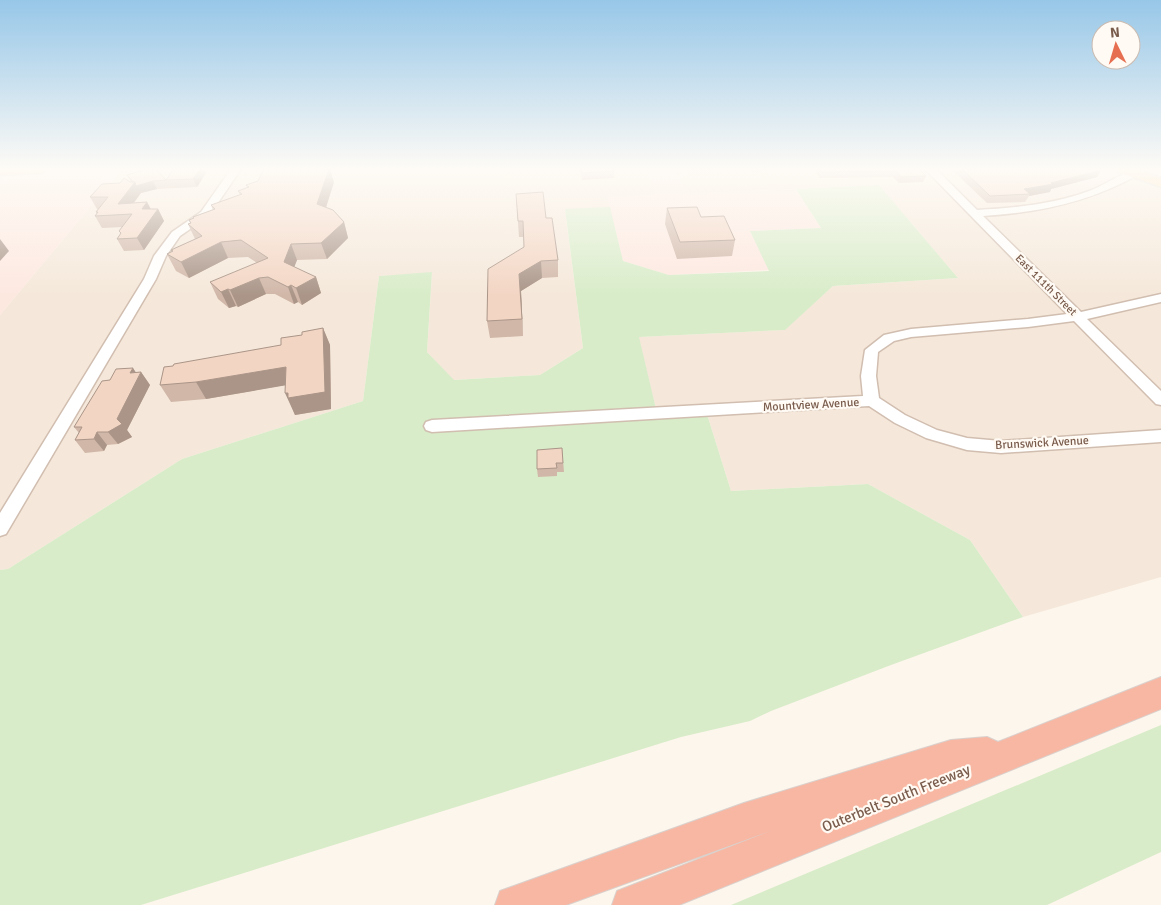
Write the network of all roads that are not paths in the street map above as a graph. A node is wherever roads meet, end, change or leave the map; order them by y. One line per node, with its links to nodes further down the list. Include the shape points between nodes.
1 (207, 211): 10 (street, via 176,234 160,256 150,279)
2 (994, 211): 3 (street)
3 (975, 213): 5 (street, East 111th Street)
4 (1161, 298): 5 (street, Mountview Avenue)
5 (1077, 316): 6 (street, East 111th Street); 7 (street, Mountview Avenue, via 889,338 872,350 867,367)
6 (1161, 400)
7 (872, 401): 8 (street, Mountview Avenue); 9 (street, Brunswick Avenue, via 932,434 967,444 1001,447)
8 (432, 426)
9 (1161, 436)
10 (0, 529)
11 (1161, 692): 12 (highway, Outerbelt South Freeway)
12 (1008, 753): 13 (highway, via 951,757 744,821); 14 (highway, Outerbelt South Freeway)
13 (514, 905)
14 (631, 905)

